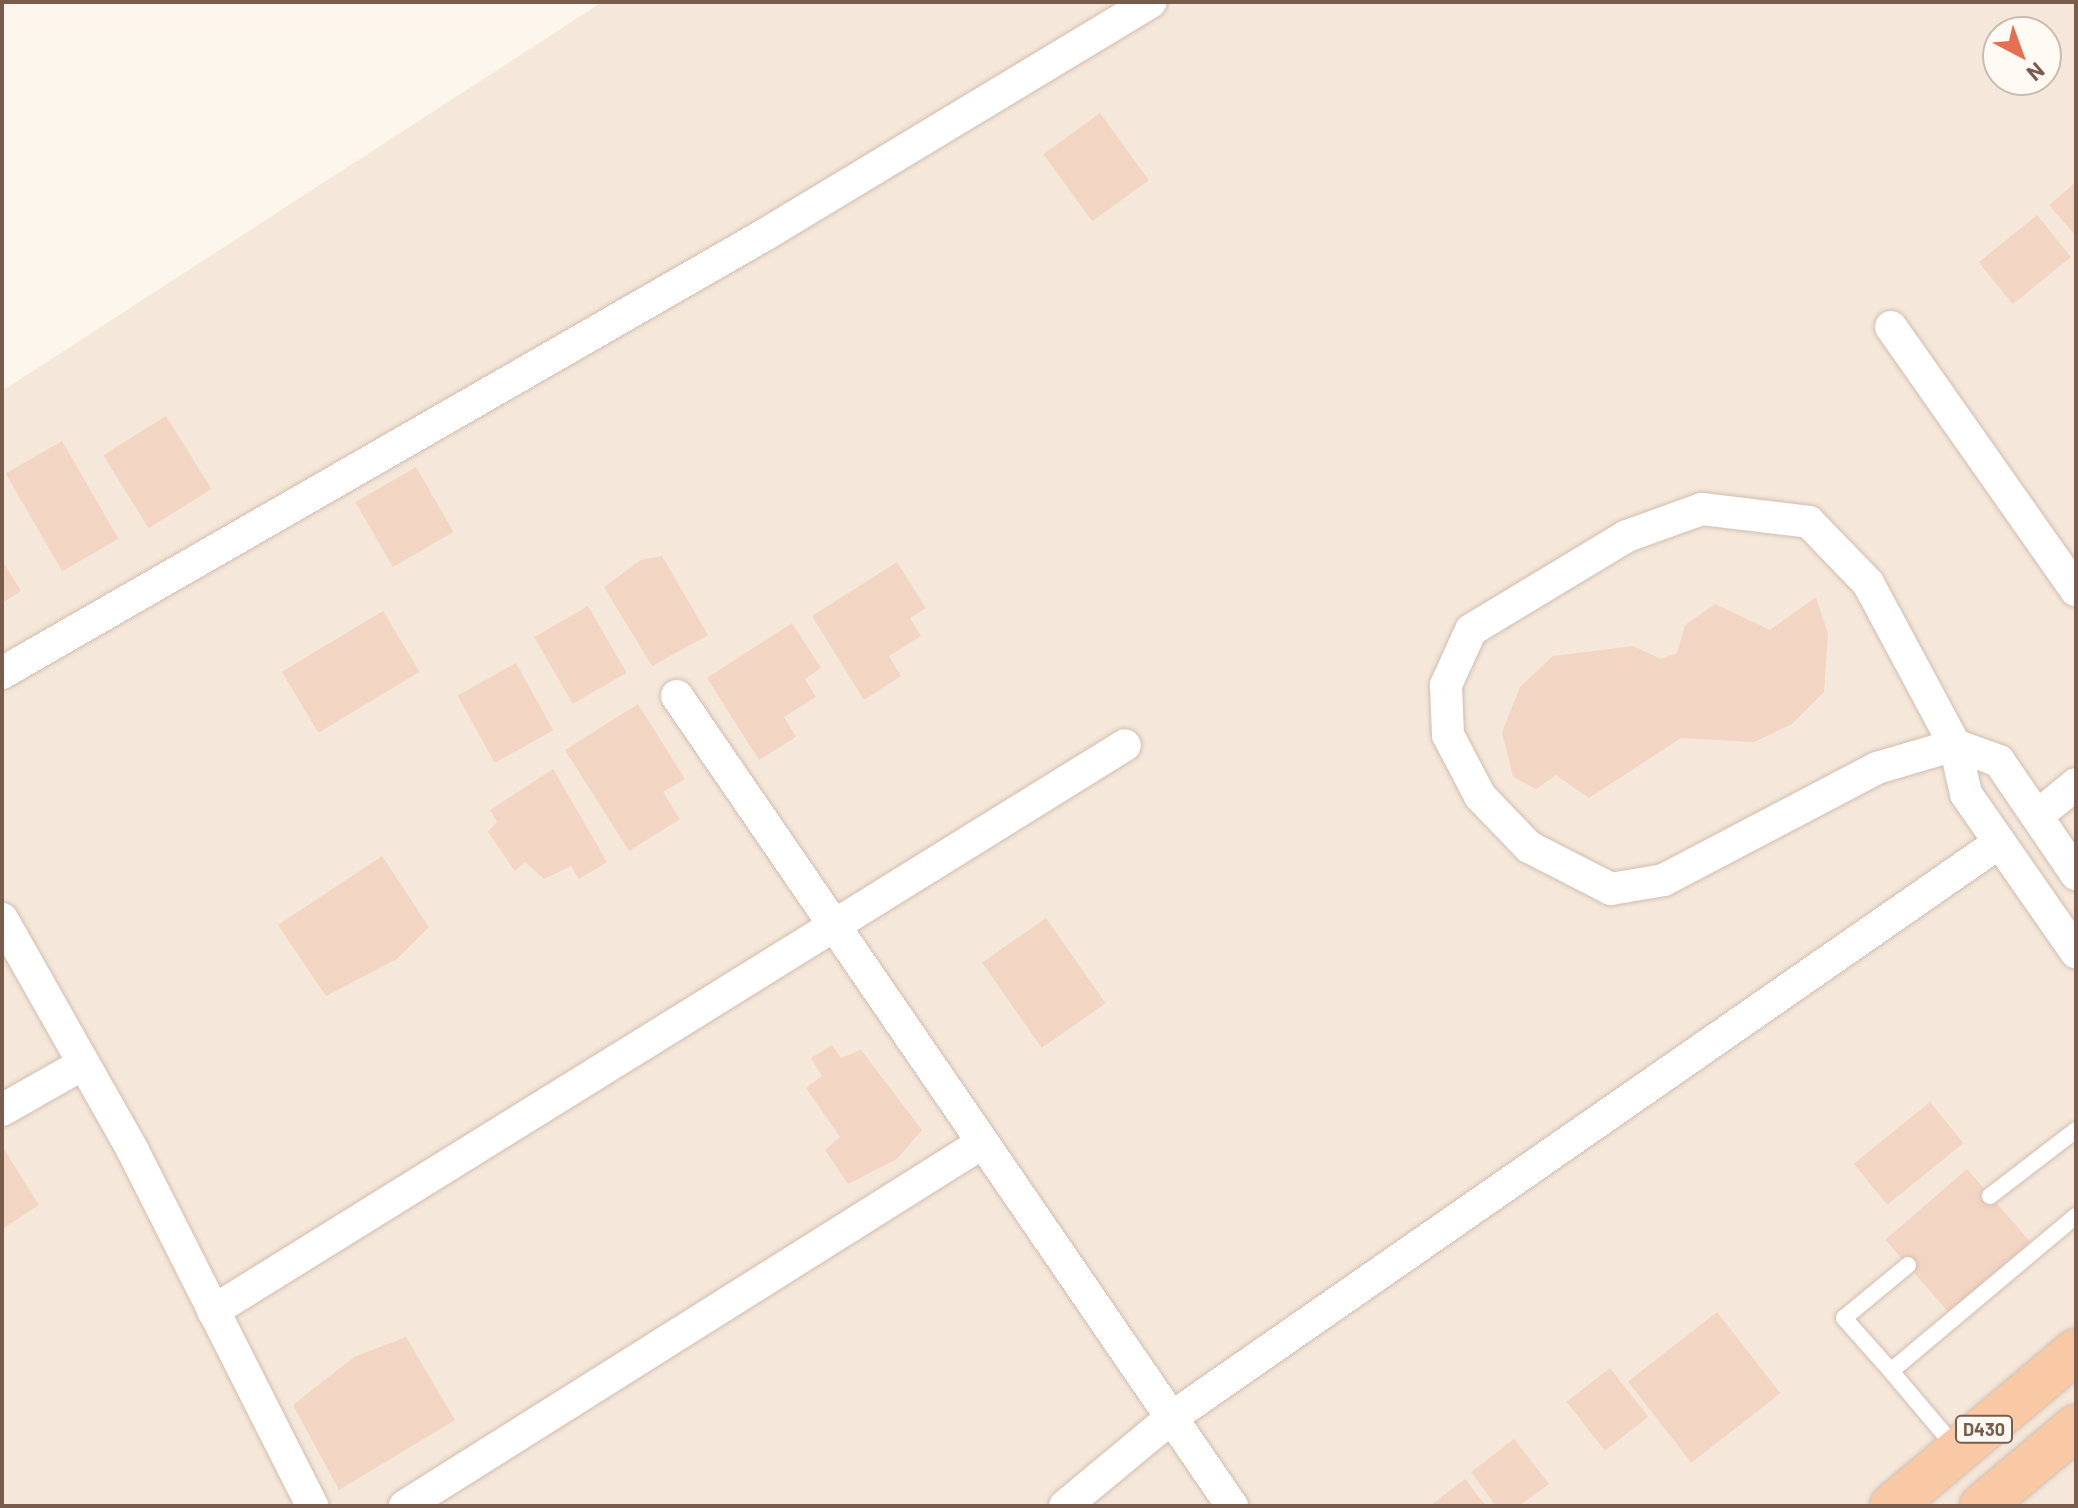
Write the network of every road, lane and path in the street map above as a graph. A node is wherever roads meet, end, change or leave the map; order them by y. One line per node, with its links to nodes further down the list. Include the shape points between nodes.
1 (1151, 2): 4 (street, via 766,234)
2 (1891, 327): 3 (street)
3 (2076, 590)
4 (2, 673)
5 (677, 696): 13 (street)
6 (1125, 745): 13 (street)
7 (1955, 745): 7 (street, via 1868,583 1809,522 1702,509 1627,536 1471,630 1446,685 1448,735 1480,796 1529,847 1611,889 1664,880 1877,768); 9 (street, via 1999,761); 10 (street, via 1966,794)
8 (2076, 784): 9 (street)
9 (2037, 816): 11 (street)
10 (2000, 842): 14 (street); 25 (street)
11 (2076, 874)
12 (2, 919): 15 (street)
13 (836, 924): 18 (street); 22 (street)
14 (2076, 952)
15 (83, 1064): 16 (street); 22 (street)
16 (2, 1110)
17 (2076, 1130): 19 (lane)
18 (982, 1143): 25 (street); 29 (street)
19 (1990, 1196)
20 (2076, 1216): 24 (lane)
21 (1908, 1265): 24 (lane, via 1844,1318)
22 (213, 1311): 28 (street)
23 (2076, 1351): 27 (highway, D430)
24 (1891, 1371): 27 (lane)
25 (1171, 1418): 30 (street); 31 (street)
26 (2076, 1427): 33 (highway, D430)
27 (1958, 1450): 32 (highway, D430)
28 (312, 1506)
29 (405, 1506)
30 (1065, 1506)
31 (1232, 1506)
32 (1892, 1506)
33 (1982, 1506)

